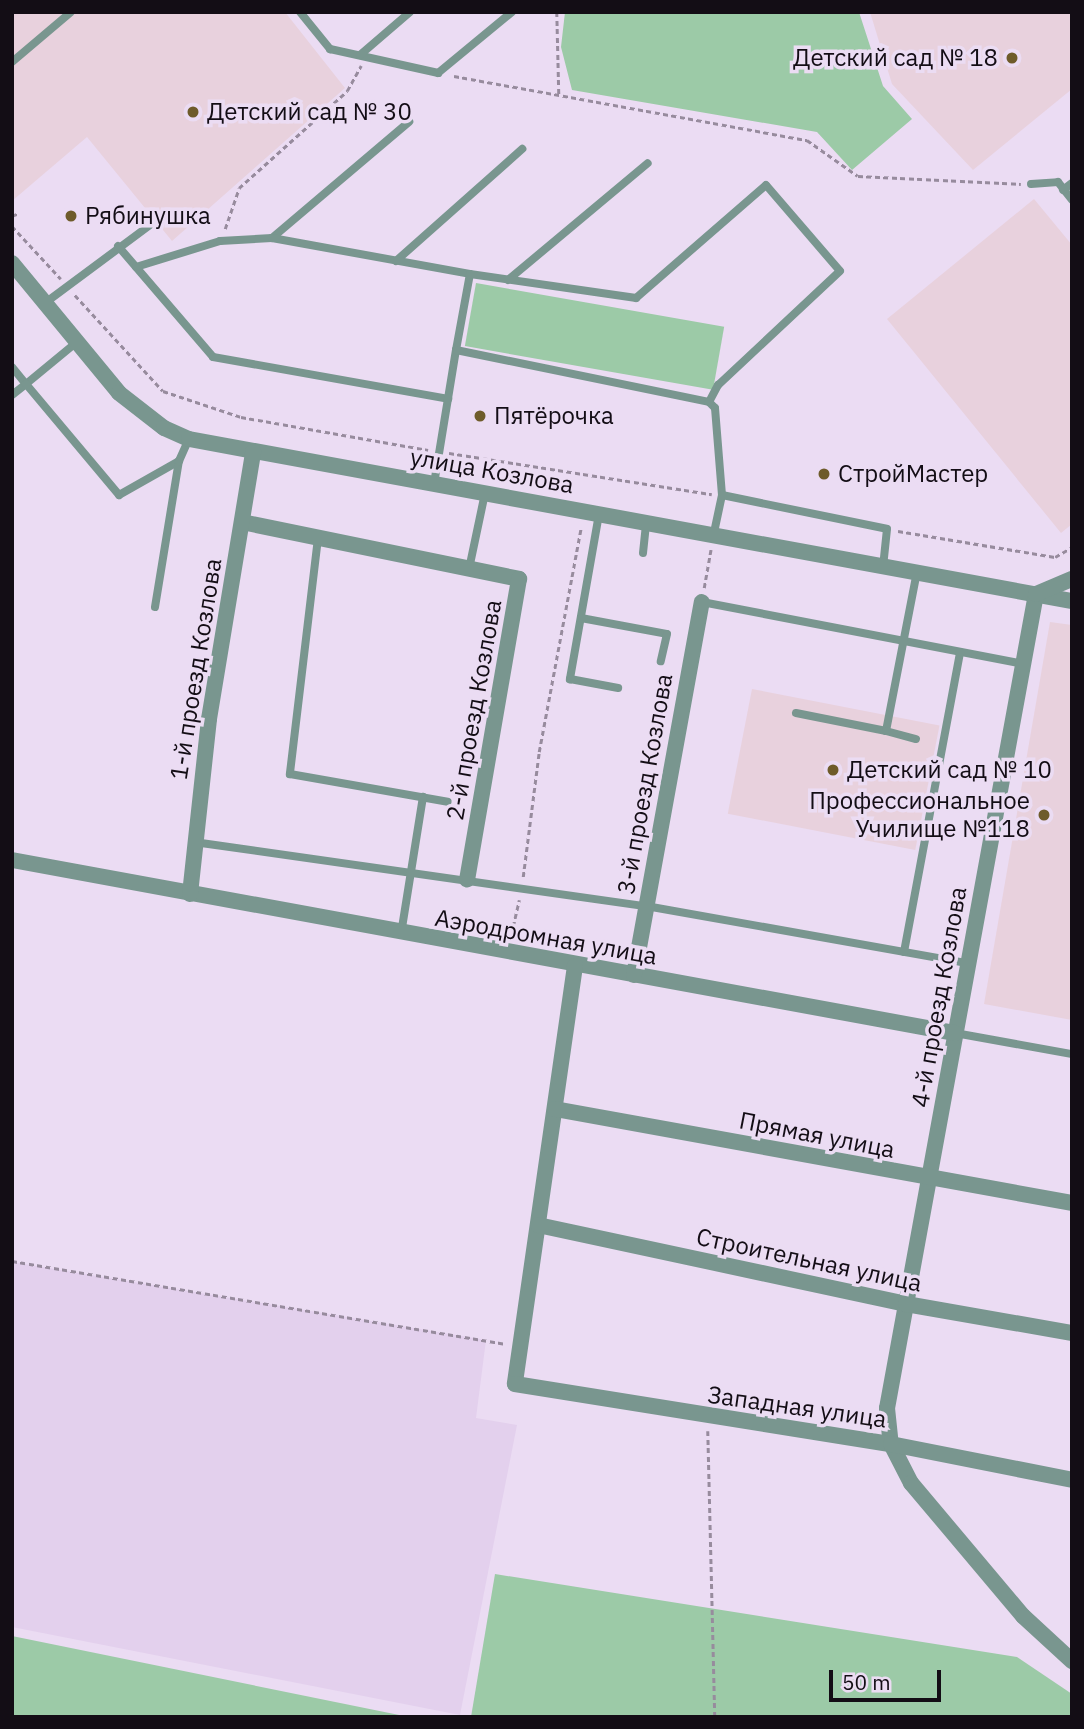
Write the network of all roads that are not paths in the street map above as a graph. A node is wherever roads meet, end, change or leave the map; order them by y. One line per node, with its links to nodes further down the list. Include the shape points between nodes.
1 (71, 12): 6 (lane)
2 (300, 12): 5 (lane, via 330,49)
3 (410, 12): 5 (lane)
4 (512, 12): 5 (lane, via 438,73)
5 (363, 56)
6 (12, 62)
7 (409, 122): 15 (lane)
8 (522, 149): 17 (lane)
9 (648, 163): 21 (lane)
10 (1072, 183): 12 (lane)
11 (1031, 184): 12 (lane, via 1058,182)
12 (1063, 190): 13 (lane)
13 (1072, 200)
14 (150, 225): 16 (lane)
15 (272, 238): 17 (lane); 19 (lane, via 220,241)
16 (118, 246): 19 (lane); 22 (lane)
17 (396, 261): 20 (lane)
18 (12, 263): 22 (street, улица Козлова)
19 (136, 267): 28 (lane, via 213,357)
20 (470, 274): 21 (lane); 24 (lane)
21 (508, 280): 29 (lane, via 636,298 766,185 840,271 718,385)
22 (45, 303): 23 (street, улица Козлова)
23 (77, 342): 26 (lane); 30 (street, улица Козлова, via 140,412)
24 (456, 350): 28 (lane); 29 (lane)
25 (12, 367): 26 (lane)
26 (26, 384): 27 (lane); 32 (lane, via 120,495)
27 (12, 395)
28 (448, 399): 33 (lane)
29 (709, 402): 35 (lane, via 715,408)
30 (189, 439): 31 (street, улица Козлова); 32 (lane)
31 (253, 452): 33 (street, улица Козлова); 37 (street, 1-й проезд Козлова)
32 (179, 461): 49 (lane)
33 (435, 484): 34 (street, улица Козлова)
34 (485, 493): 36 (street, улица Козлова); 43 (lane)
35 (722, 495): 39 (lane); 42 (lane, via 887,529)
36 (592, 512): 38 (street, улица Козлова); 50 (lane)
37 (242, 522): 40 (street, 2-й проезд Козлова); 61 (street, 1-й проезд Козлова)
38 (646, 522): 39 (street, улица Козлова); 41 (lane)
39 (714, 533): 42 (street, улица Козлова)
40 (318, 538): 43 (street, 2-й проезд Козлова); 59 (lane, via 289,774)
41 (643, 553)
42 (883, 565): 44 (street, улица Козлова)
43 (469, 569): 64 (street, 2-й проезд Козлова, via 519,579)
44 (917, 571): 46 (street, улица Козлова); 51 (lane)
45 (1072, 579): 46 (street)
46 (1036, 594): 47 (street, улица Козлова); 54 (street, 4-й проезд Козлова)
47 (1072, 601)
48 (702, 602): 51 (lane); 66 (street, 3-й проезд Козлова)
49 (155, 607)
50 (581, 618): 53 (lane, via 667,634); 55 (lane, via 570,679)
51 (904, 643): 52 (lane); 57 (lane)
52 (960, 652): 54 (lane); 68 (lane)
53 (661, 661)
54 (1023, 664): 69 (street, 4-й проезд Козлова)
55 (618, 688)
56 (796, 713): 57 (lane)
57 (886, 731): 58 (lane)
58 (916, 738)
59 (423, 797): 60 (lane); 63 (lane)
60 (448, 802)
61 (194, 842): 63 (lane); 65 (street, 1-й проезд Козлова)
62 (12, 860): 65 (street, Аэродромная улица)
63 (412, 872): 64 (lane); 67 (lane)
64 (467, 880): 66 (lane)
65 (190, 894): 67 (street, Аэродромная улица)
66 (646, 906): 68 (lane); 71 (street, 3-й проезд Козлова)
67 (401, 934): 70 (street, Аэродромная улица)
68 (904, 952): 69 (lane)
69 (967, 963): 72 (street, 4-й проезд Козлова)
70 (575, 965): 71 (street, Аэродромная улица); 74 (street)
71 (634, 975): 72 (street, Аэродромная улица)
72 (955, 1033): 73 (lane, Аэродромная улица); 75 (street, 4-й проезд Козлова)
73 (1072, 1054)
74 (555, 1109): 75 (street, Прямая улица); 77 (street)
75 (931, 1180): 76 (street, Прямая улица); 78 (street, 4-й проезд Козлова)
76 (1072, 1203)
77 (538, 1225): 78 (street, Строительная улица); 80 (street, Западная улица, via 514,1384)
78 (906, 1304): 79 (street, Строительная улица); 80 (street, 4-й проезд Козлова, via 887,1408)
79 (1072, 1334)
80 (891, 1444): 81 (street, Западная улица); 82 (street, via 911,1483 1023,1616)
81 (1072, 1480)
82 (1072, 1661)

